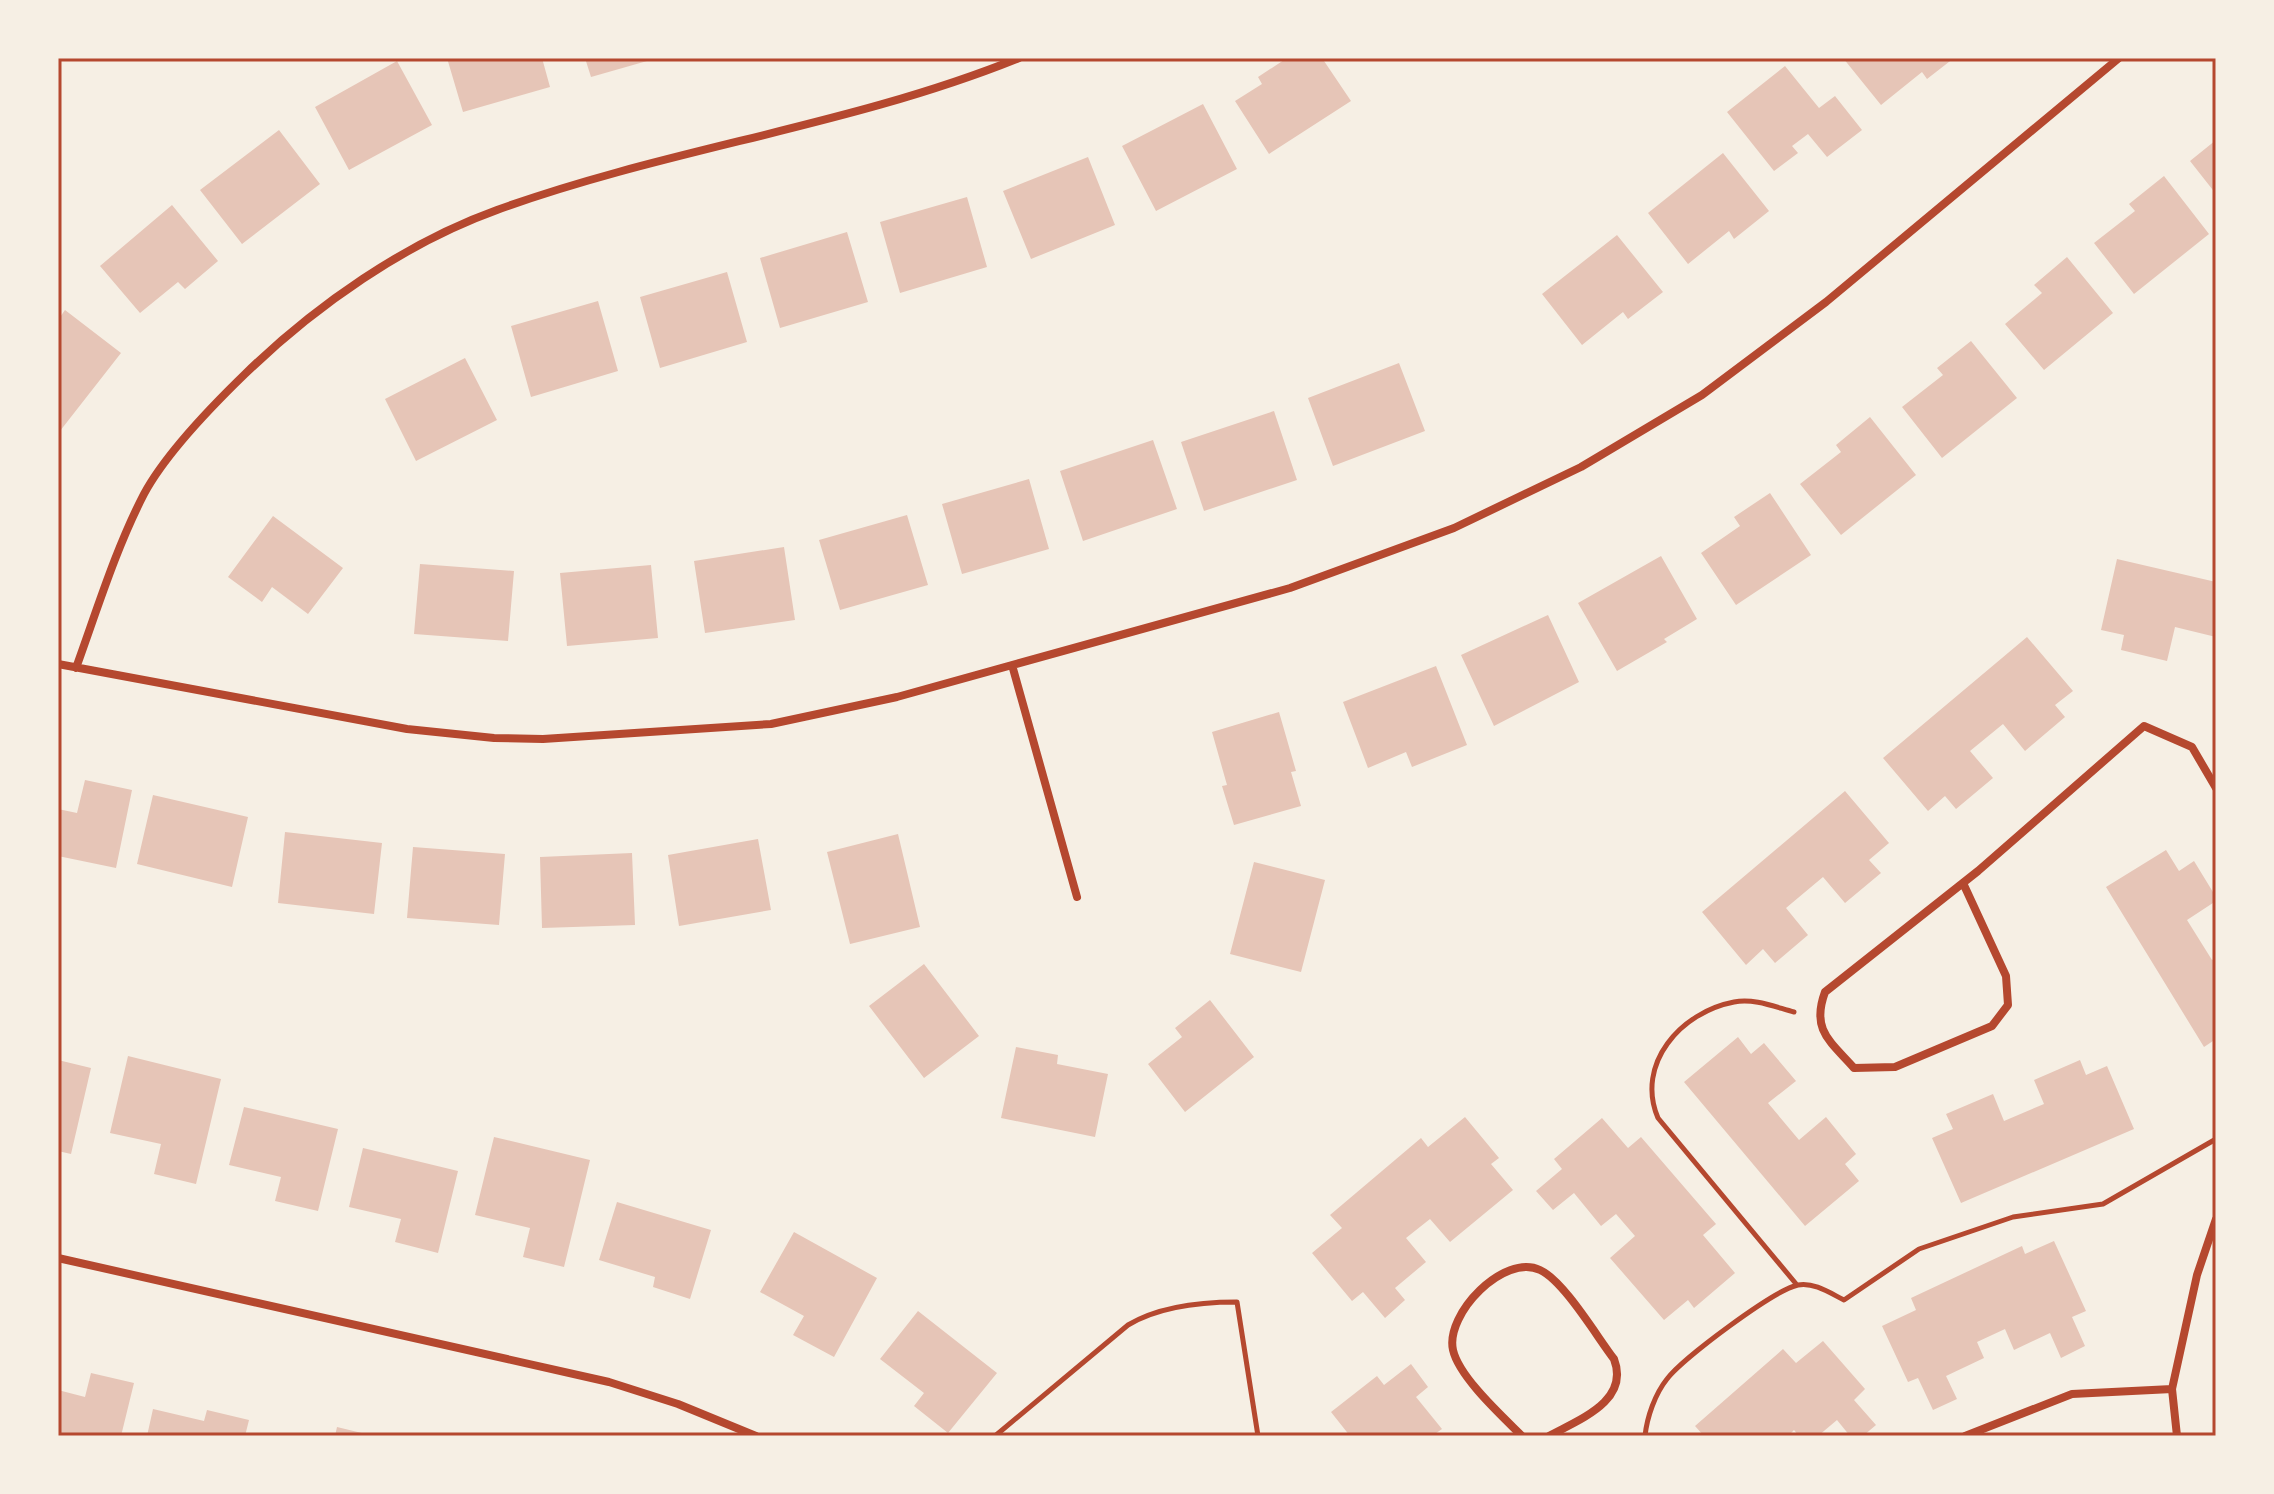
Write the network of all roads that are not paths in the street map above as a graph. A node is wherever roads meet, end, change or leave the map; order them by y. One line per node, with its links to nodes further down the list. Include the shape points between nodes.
1 (1019, 58): 5 (street, via 879,106 714,144 495,210 380,266 286,334 205,413 145,492)
2 (2119, 58): 4 (street, via 1752,360 1581,467 1383,557)
3 (58, 664): 5 (street)
4 (1012, 665): 5 (street, via 771,724 543,739 407,729); 8 (street)
5 (76, 668)
6 (2216, 788): 7 (street, via 2192,747 2144,726)
7 (1963, 883): 7 (street, via 1825,992 1819,1017 1824,1034 1854,1068 1895,1067 1992,1026 2008,1005 2006,976)
8 (1077, 897)
9 (2216, 1219): 11 (street, via 2197,1275)
10 (58, 1258): 12 (street, via 609,1382)
11 (2172, 1389): 15 (street, via 2072,1394); 16 (street)
12 (756, 1436)
13 (1522, 1436): 14 (street, via 1494,1408 1453,1350 1454,1323 1467,1304 1488,1283 1524,1266 1554,1282 1620,1374 1616,1391 1603,1404)
14 (1549, 1436)
15 (1965, 1436)
16 (2177, 1436)

